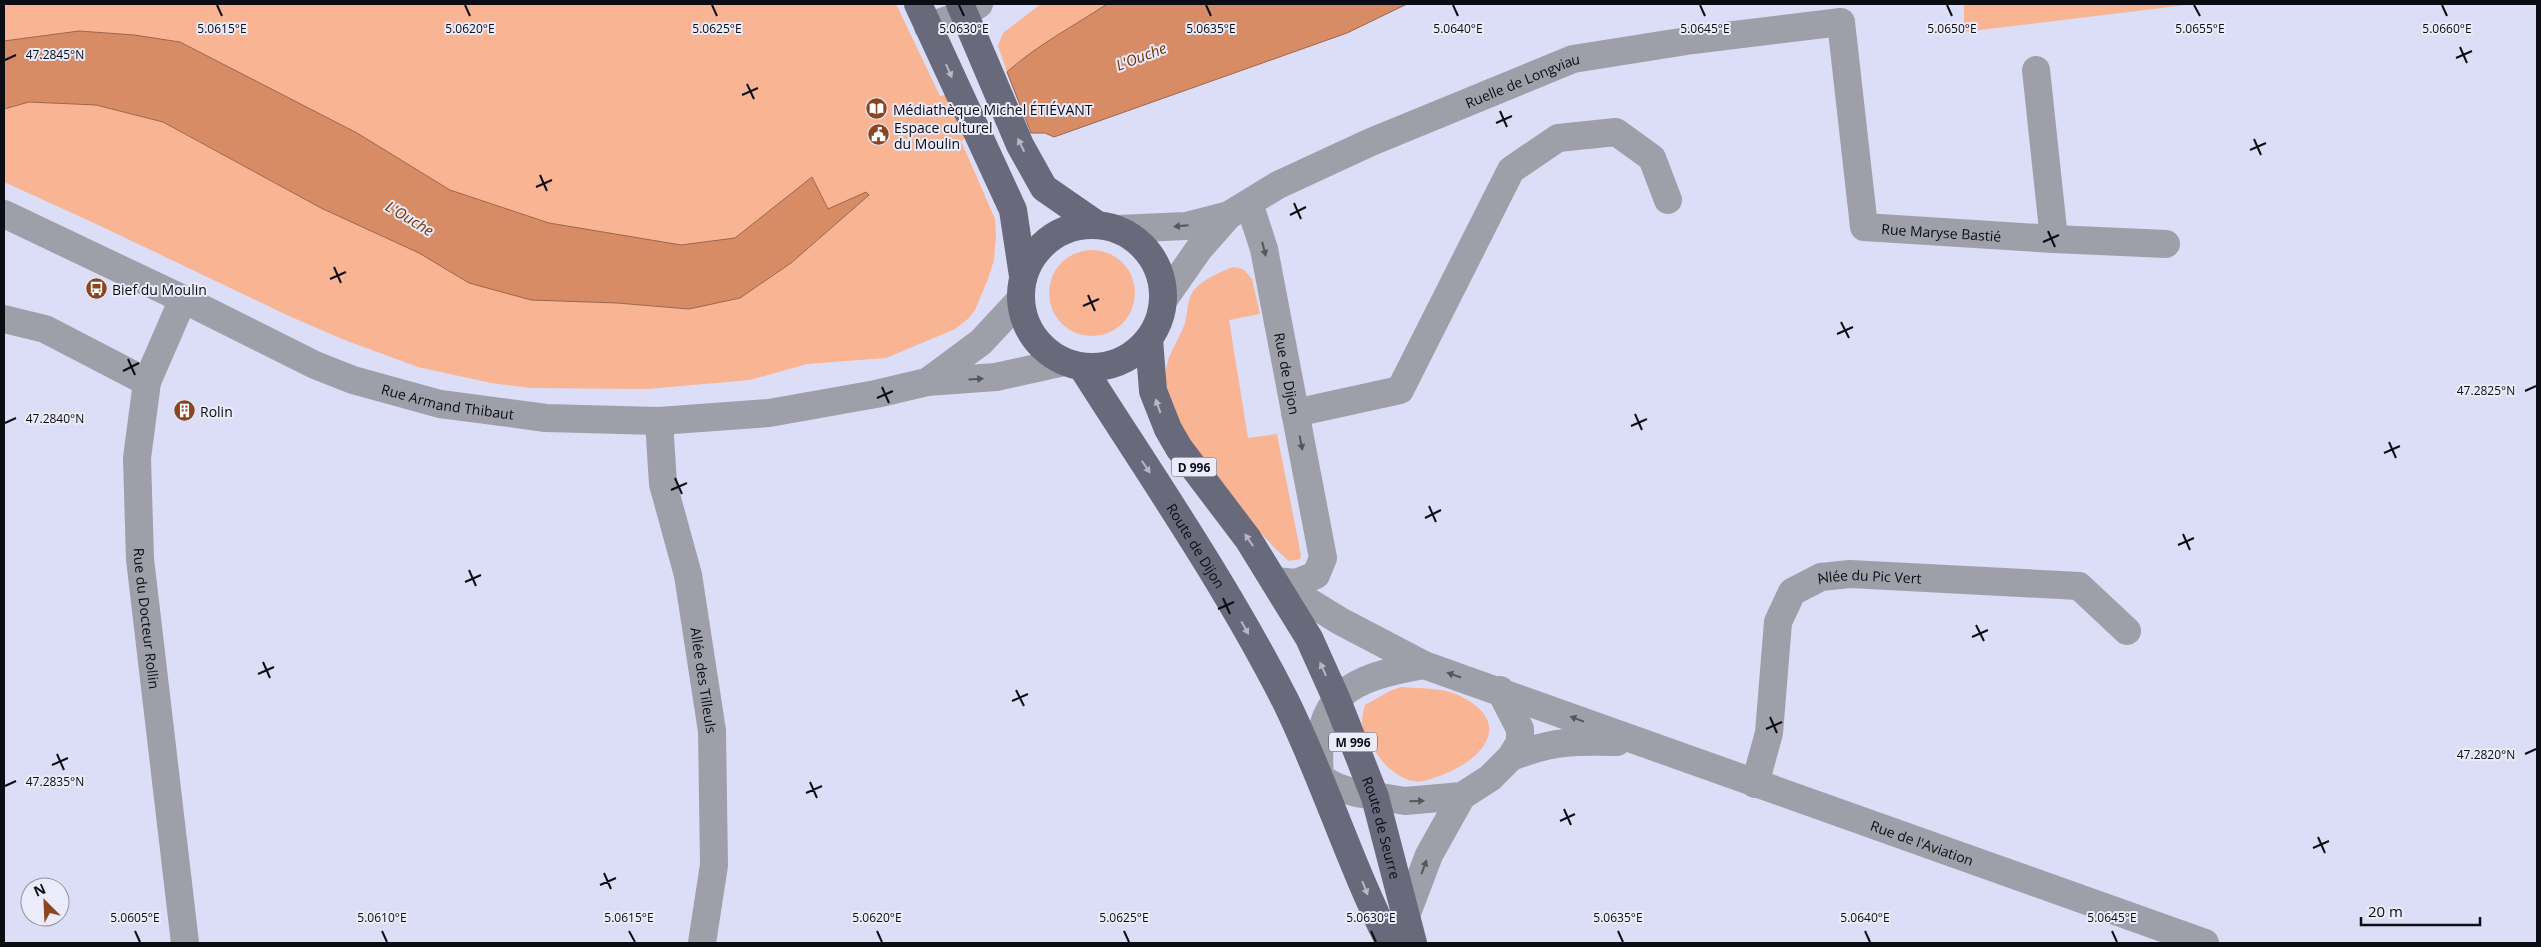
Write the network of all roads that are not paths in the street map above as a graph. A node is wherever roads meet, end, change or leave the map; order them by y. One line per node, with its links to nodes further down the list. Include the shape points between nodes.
1 (968, 7): 2 (street); 8 (main road, one-way to 1, via 1044,188 1020,145)
2 (923, 15): 11 (main road, one-way to 11, via 1012,210)
3 (1841, 22): 6 (street, Ruelle de Longviau, via 1573,59 1371,142 1278,185); 9 (street, Rue Maryse Bastié, via 1864,227)
4 (2036, 70): 9 (street)
5 (1668, 200): 19 (street, via 1652,158 1616,132 1558,138 1511,170 1400,390)
6 (1239, 209): 8 (street, Ruelle de Longviau, one-way to 8, via 1186,226); 13 (street, Ruelle de Longviau, via 1198,249); 19 (street, Rue de Dijon, one-way to 19, via 1264,249)
7 (4, 214): 12 (street, Rue Armand Thibaut)
8 (1107, 227): 11 (main road, via 1072,227 1050,237 1034,254); 13 (main road, via 1138,241 1153,257)
9 (2054, 239): 10 (street)
10 (2166, 244)
11 (1021, 288): 16 (main road, via 1024,319 1033,337 1046,352); 18 (street, Rue Armand Thibaut, via 981,342)
12 (183, 299): 17 (street, Rue du Docteur Rollin); 20 (street, Rue Armand Thibaut, via 314,365 353,380 440,404 546,418)
13 (1164, 299): 15 (main road, via 1159,320)
14 (4, 319): 17 (street, via 45,329)
15 (1149, 339): 16 (main road, via 1136,353 1120,362 1102,366); 21 (main road, D 996, one-way to 15, via 1168,429 1153,391)
16 (1073, 364): 18 (street, Rue Armand Thibaut, one-way to 16, via 996,377); 28 (main road, Route de Dijon / M 996, one-way to 28, via 1175,512 1244,626 1285,700)
17 (147, 382): 33 (street, Rue du Docteur Rollin, via 136,458 140,558)
18 (927, 382): 20 (street, Rue Armand Thibaut, via 769,413)
19 (1295, 413): 21 (street, Rue de Dijon, one-way to 21, via 1323,558 1316,575 1296,583)
20 (659, 421): 34 (street, Allée des Tilleuls, via 663,484 688,575 712,731 714,865)
21 (1275, 581): 23 (street, via 1340,621); 25 (main road, Route de Seurre / M 996, one-way to 21, via 1309,638)
22 (2127, 630): 29 (street, Allée du Pic Vert, via 2079,586 1850,574 1820,577 1792,592 1778,622 1769,733)
23 (1424, 665): 24 (street, one-way to 23); 25 (street, via 1386,671 1351,687)
24 (1500, 690): 26 (street, Rue de l'Aviation, one-way to 24); 27 (street, via 1520,729 1520,742)
25 (1336, 698): 28 (street, via 1322,726 1318,756); 31 (main road, Route de Seurre / M 996)
26 (1639, 742): 27 (street, via 1569,741 1540,746); 29 (street, Rue de l'Aviation)
27 (1511, 757): 30 (street, via 1490,778)
28 (1320, 778): 31 (street, via 1337,787); 35 (main road, Route de Dijon / M 996, one-way to 35)
29 (1755, 784): 37 (street, Rue de l'Aviation)
30 (1462, 796): 31 (street, one-way to 30, via 1405,801); 32 (street, one-way to 30, via 1429,855)
31 (1375, 797): 32 (main road, Route de Seurre / M 996)
32 (1407, 913): 36 (main road, Route de Seurre / M 996)
33 (184, 943)
34 (702, 943)
35 (1390, 943)
36 (1413, 943)
37 (2205, 943)

